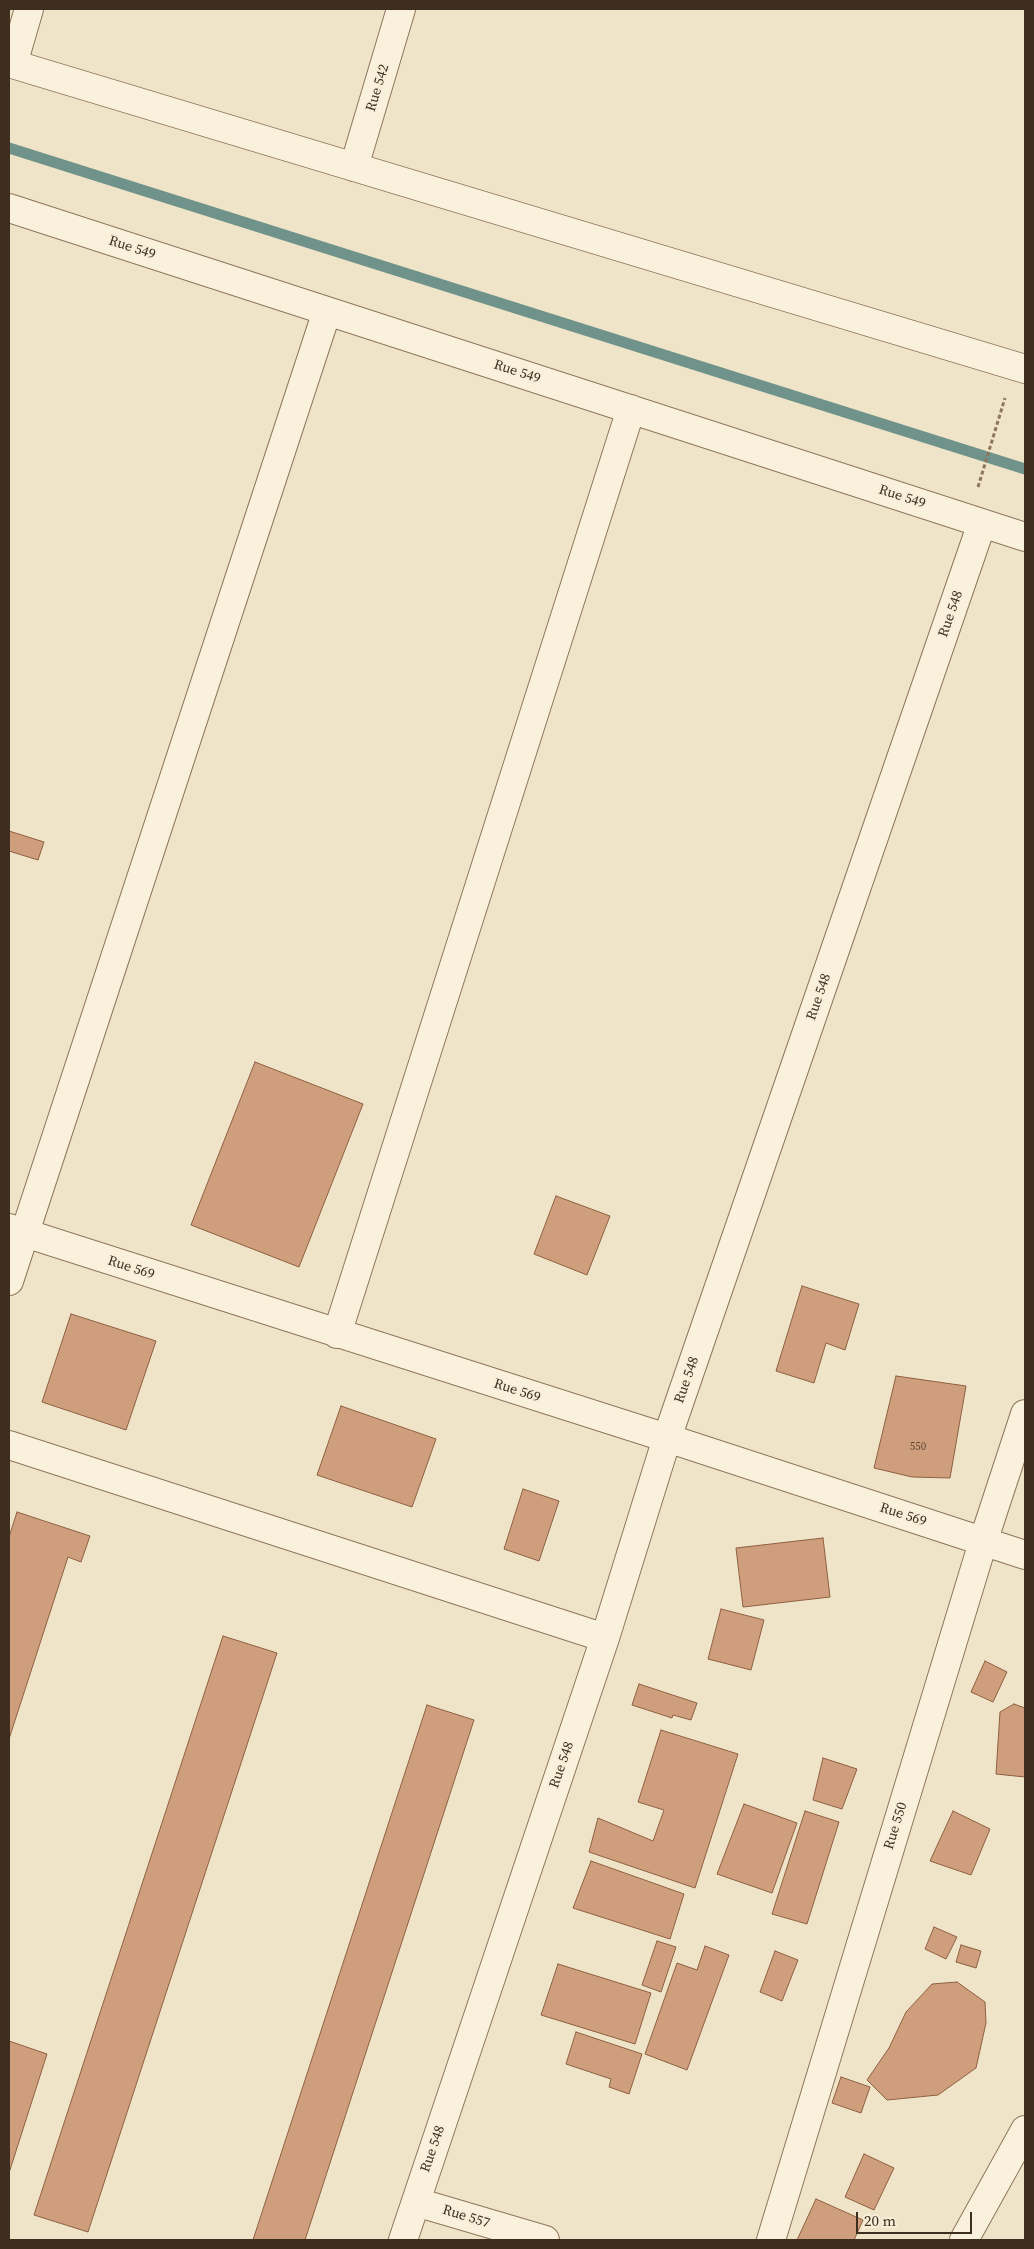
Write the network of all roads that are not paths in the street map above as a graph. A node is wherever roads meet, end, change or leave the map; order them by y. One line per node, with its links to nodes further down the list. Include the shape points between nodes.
1 (29, 9): 3 (street)
2 (401, 9): 4 (street, Rue 542)
3 (11, 64): 4 (street)
4 (354, 167): 7 (street)
5 (9, 208): 6 (street, Rue 549)
6 (328, 311): 8 (street, Rue 549); 11 (street)
7 (1025, 369)
8 (631, 409): 9 (street, Rue 549); 13 (street)
9 (982, 523): 10 (street, Rue 549); 15 (street, Rue 548)
10 (1025, 537)
11 (17, 1231): 12 (street); 13 (street, Rue 569)
12 (9, 1281)
13 (337, 1334): 15 (street, Rue 569)
14 (1025, 1414): 17 (street, Rue 550)
15 (667, 1438): 17 (street, Rue 569); 19 (street, Rue 548)
16 (9, 1445): 19 (street)
17 (983, 1542): 18 (street, Rue 569); 24 (street, Rue 550)
18 (1025, 1555)
19 (605, 1638): 21 (street, Rue 548)
20 (1025, 2130): 25 (street)
21 (416, 2202): 22 (street, Rue 548); 23 (street, Rue 557)
22 (403, 2240)
23 (545, 2240)
24 (771, 2240)
25 (964, 2240)

